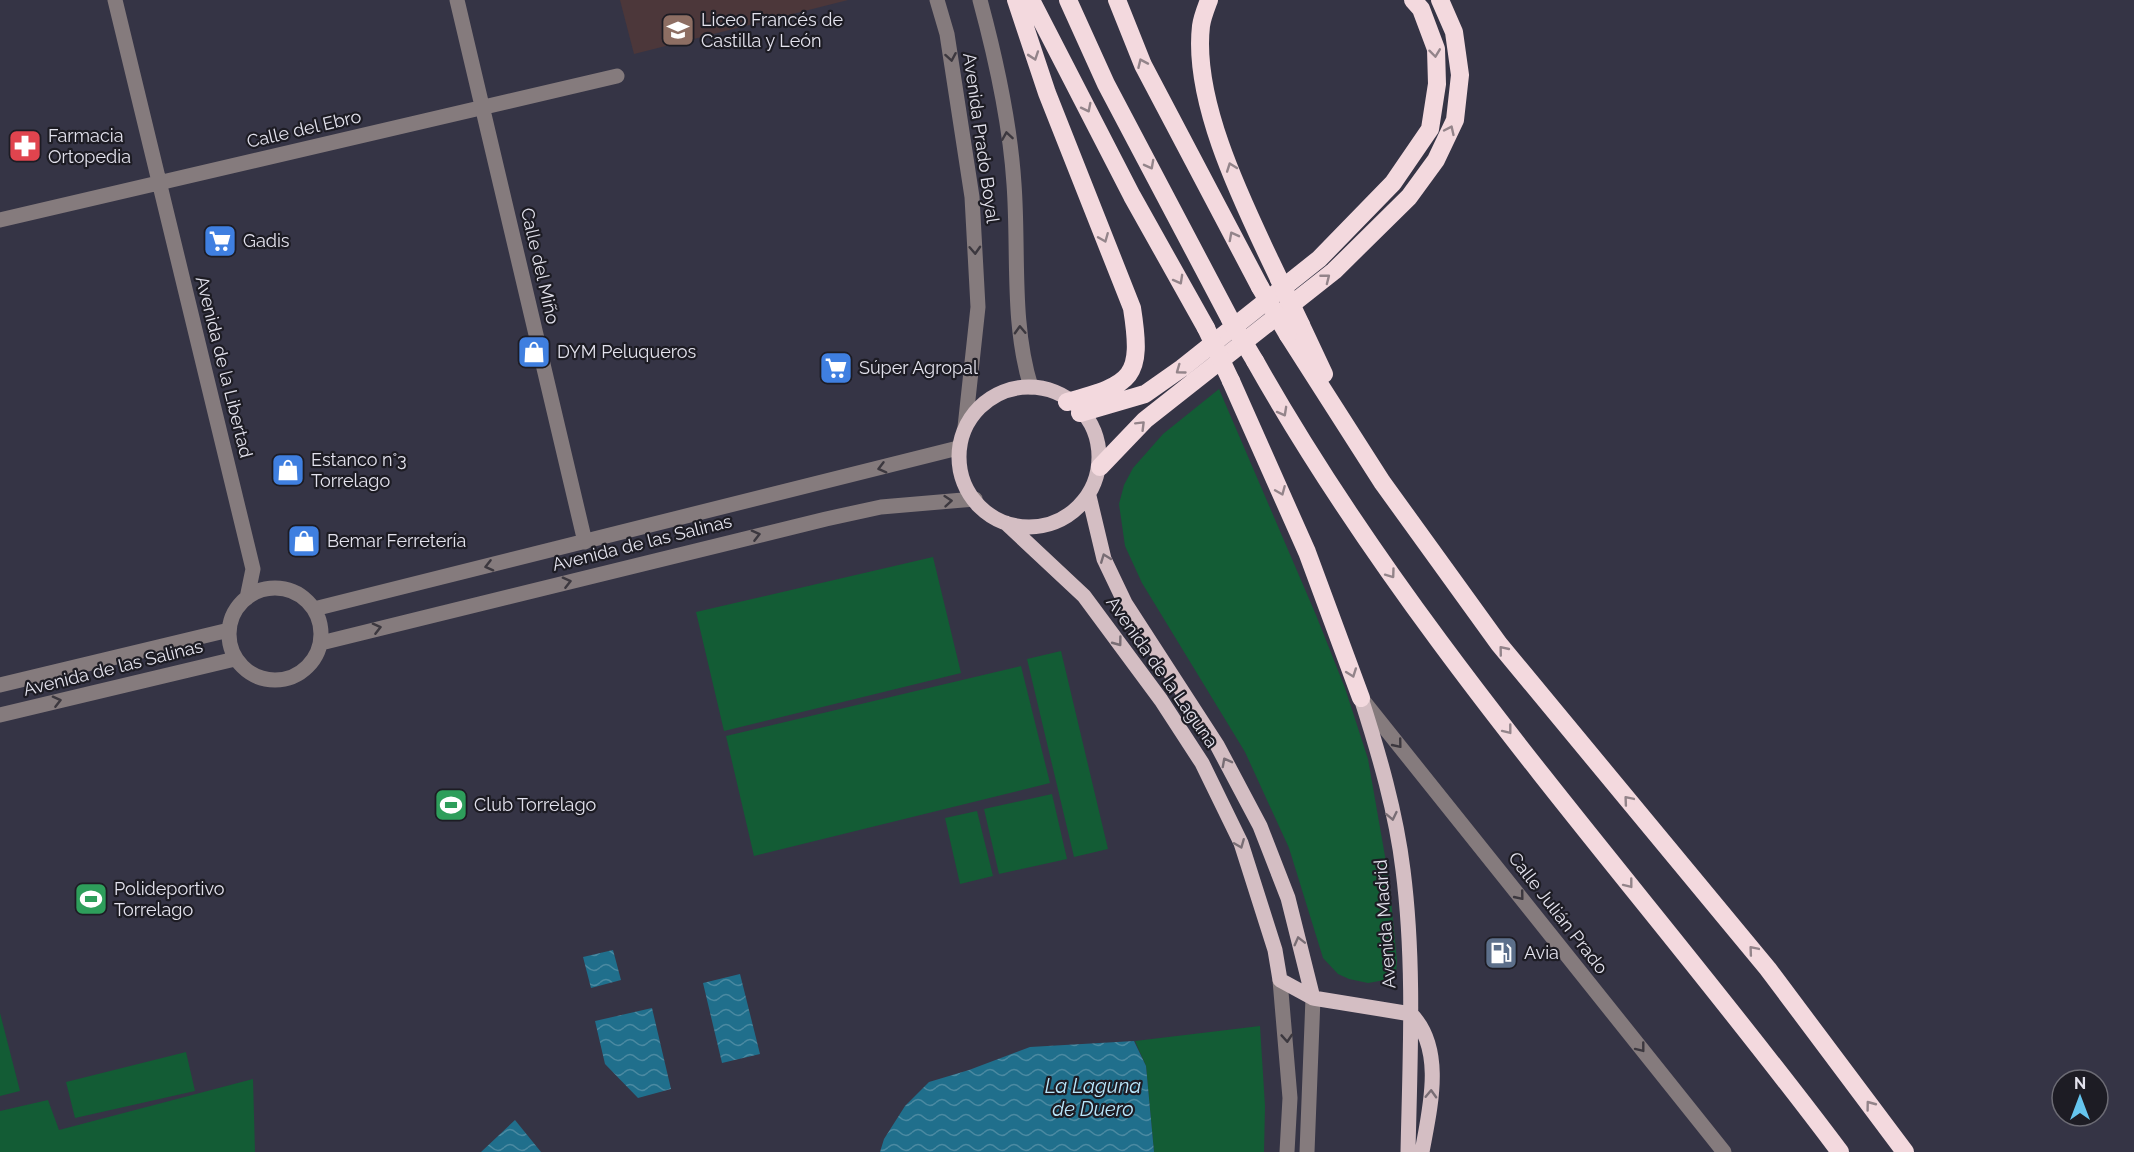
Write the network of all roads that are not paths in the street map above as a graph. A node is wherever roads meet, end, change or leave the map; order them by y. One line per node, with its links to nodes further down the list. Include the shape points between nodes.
1 (115, 0): 14 (street, Avenida de la Libertad)
2 (457, 0): 13 (street, Calle del Miño)
3 (937, 0): 19 (street, Avenida Prado Boyal, one-way to 19, via 947,34 972,197 978,307)
4 (980, 0): 17 (street, Avenida Prado Boyal, one-way to 4, via 1021,354 1014,181 994,55)
5 (1016, 0): 18 (highway, one-way to 18, via 1047,93 1132,308 1134,366 1122,383)
6 (1031, 0): 34 (highway, one-way to 34, bridge, via 1132,196 1206,328 1307,552)
7 (1068, 0): 44 (highway, one-way to 44, bridge, via 1106,84 1230,319 1290,425 1355,525 1475,688)
8 (1116, 0): 16 (highway, one-way to 8, bridge, via 1260,287 1143,65)
9 (1209, 0): 16 (highway, one-way to 9, bridge, via 1279,279 1244,203 1212,117 1200,60 1201,24)
10 (1413, 0): 18 (highway, one-way to 18, via 1421,9 1436,49 1437,84 1430,129 1393,183 1319,259 1145,394)
11 (1440, 0): 21 (highway, one-way to 11, via 1145,420 1335,271 1409,197 1436,160 1455,120 1460,75 1454,32)
12 (617, 76): 13 (street, Calle del Ebro)
13 (483, 108): 14 (street, Calle del Ebro); 25 (street, Calle del Miño)
14 (159, 183): 15 (street, Calle del Ebro); 26 (street, Avenida de la Libertad)
15 (0, 220)
16 (1294, 330): 45 (highway, one-way to 16, via 1768,969 1498,644 1359,445)
17 (1031, 387): 18 (main road); 19 (main road, via 1011,388 993,396)
18 (1074, 407): 21 (main road, via 1095,436)
19 (964, 427): 20 (main road)
20 (958, 448): 23 (main road, via 958,465); 25 (street, Avenida de las Salinas, one-way to 25)
21 (1100, 467): 22 (main road)
22 (1089, 496): 24 (main road, via 1065,519 1049,526); 37 (main road, Avenida de la Laguna, one-way to 22, via 1288,898 1260,826 1217,745 1125,603 1104,559)
23 (975, 499): 24 (main road); 31 (street, Avenida de las Salinas, one-way to 23, via 826,519 881,507)
24 (1006, 523): 36 (main road, Avenida de la Laguna, one-way to 36, via 1084,596 1202,763 1240,843 1275,950)
25 (585, 542): 29 (street, Avenida de las Salinas, one-way to 29)
26 (253, 569): 27 (street); 28 (street, Avenida de la Libertad)
27 (274, 588): 28 (street); 29 (street, via 299,595)
28 (247, 598): 30 (street, via 237,609)
29 (314, 609): 31 (street)
30 (229, 630): 32 (street); 33 (street, Avenida de las Salinas)
31 (321, 643): 32 (street, via 300,672 276,680 252,674)
32 (235, 659): 35 (street, Avenida de las Salinas, one-way to 32)
33 (0, 685)
34 (1361, 698): 38 (main road, Avenida Madrid, one-way to 38, via 1381,763 1403,869); 43 (street, Calle Julián Prado, one-way to 43)
35 (0, 715)
36 (1280, 980): 37 (main road); 39 (street, Avenida de la Laguna, one-way to 39, via 1290,1098)
37 (1313, 998): 38 (main road); 40 (street, Avenida de la Laguna)
38 (1411, 1014): 41 (main road, Avenida Madrid); 42 (main road, one-way to 38, via 1432,1096 1428,1038)
39 (1287, 1152)
40 (1307, 1152)
41 (1408, 1152)
42 (1422, 1152)
43 (1724, 1152)
44 (1840, 1152)
45 (1905, 1152)

